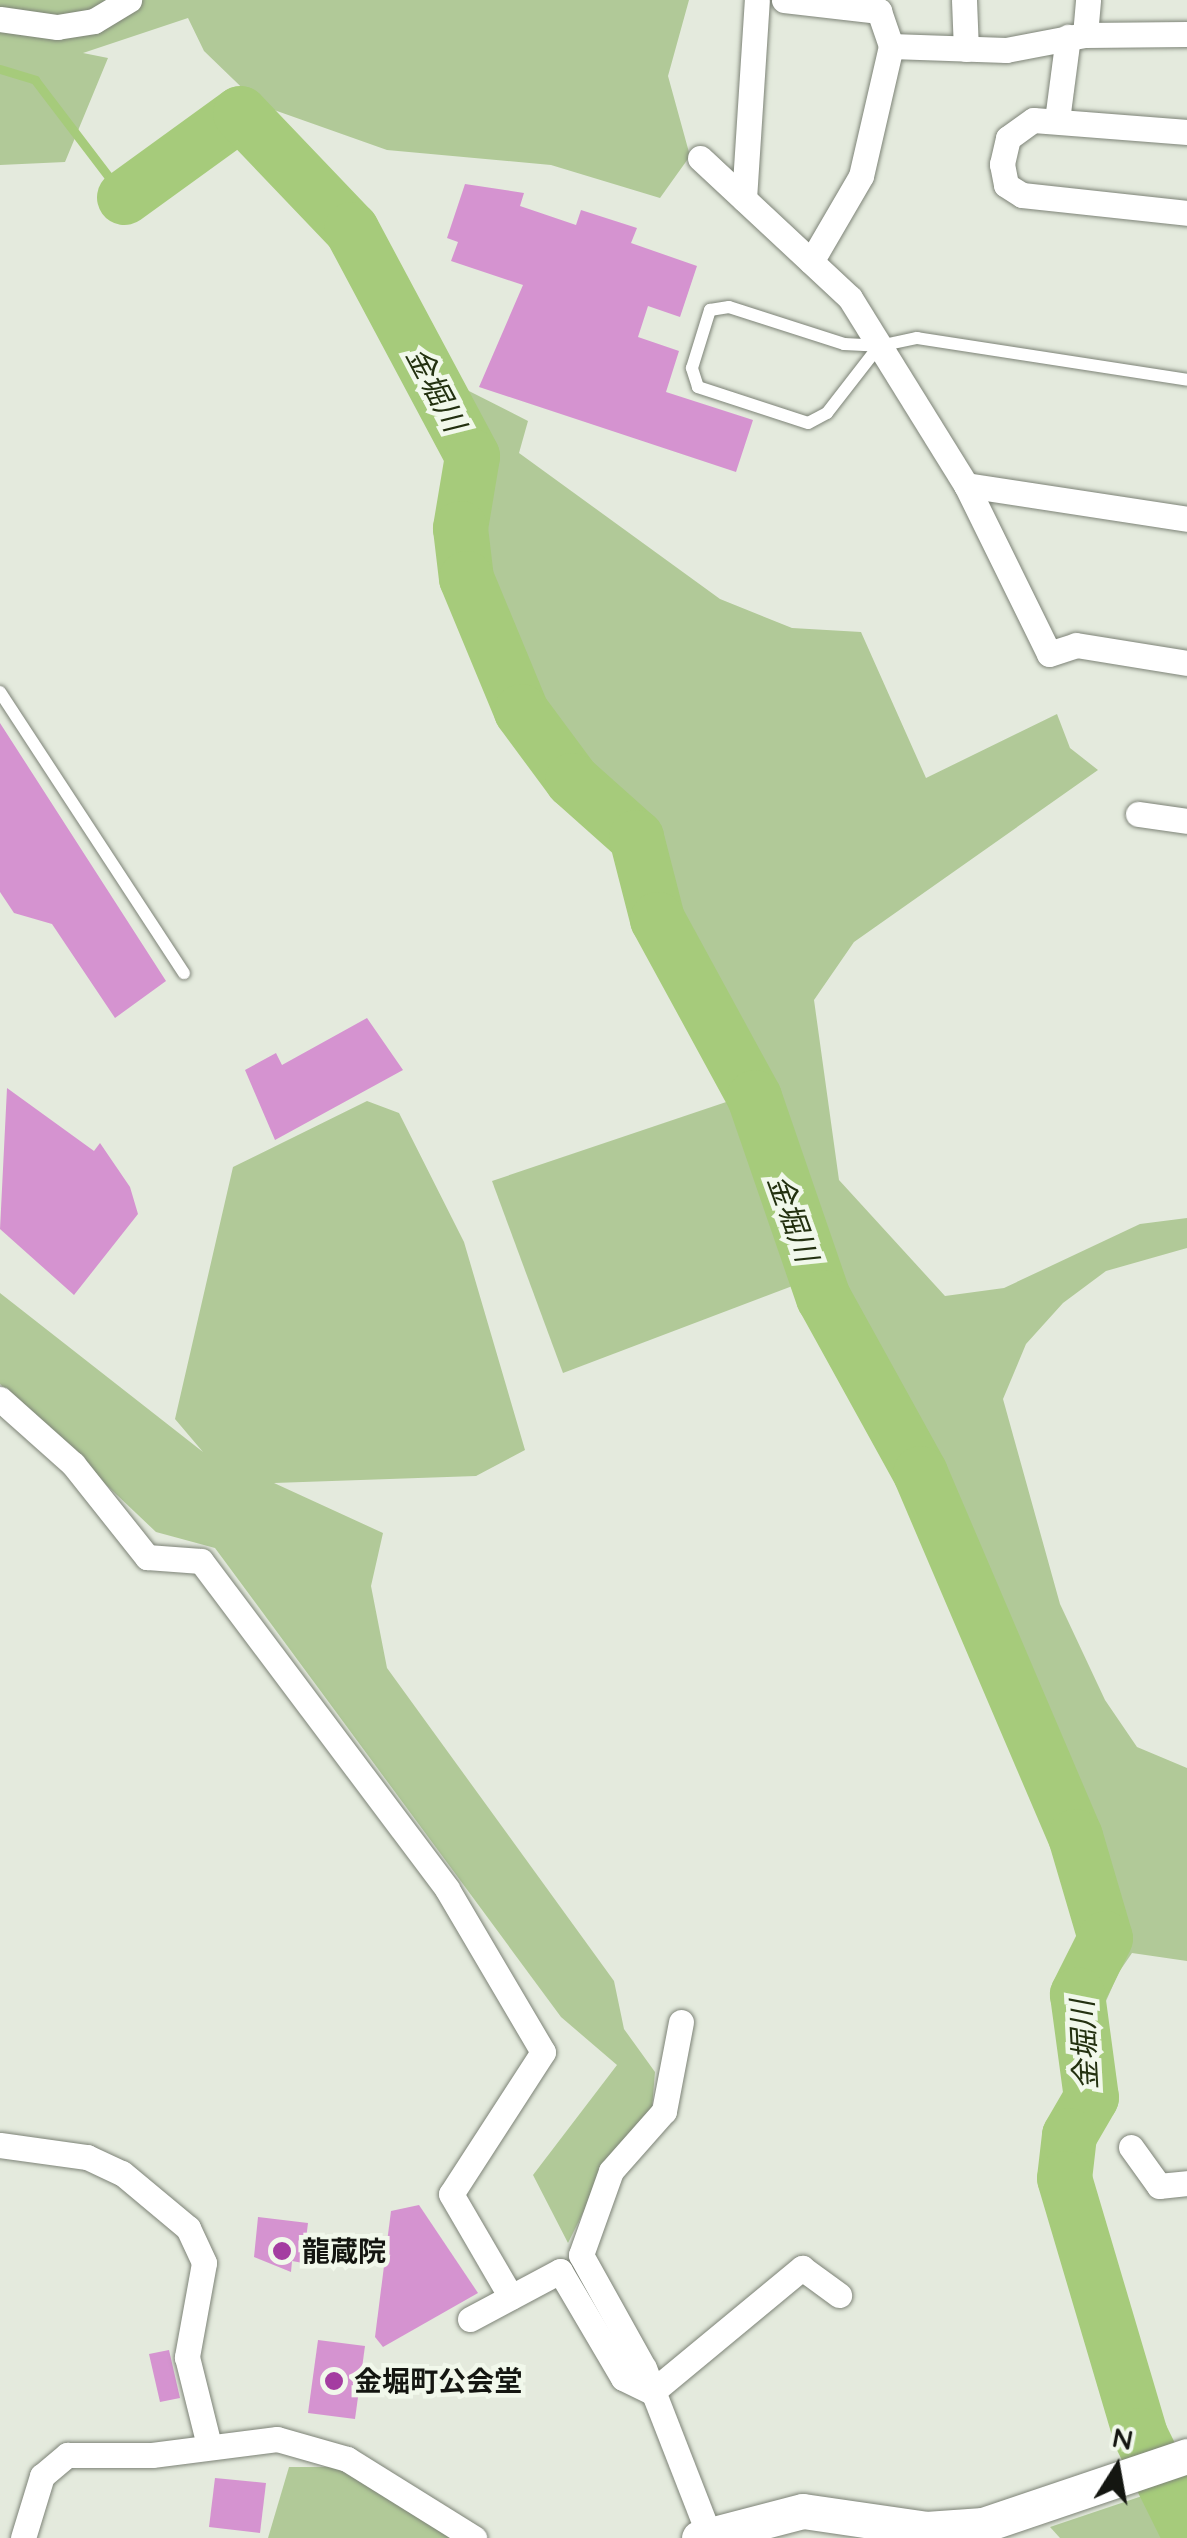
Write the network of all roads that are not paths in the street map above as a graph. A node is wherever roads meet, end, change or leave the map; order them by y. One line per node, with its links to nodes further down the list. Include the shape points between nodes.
1 (129, 0): 6 (street, via 94,21 57,27)
2 (757, 0): 14 (street)
3 (784, 0): 9 (street, via 879,12)
4 (964, 0): 10 (street)
5 (1088, 0): 8 (street)
6 (0, 19)
7 (1187, 34): 8 (street)
8 (1076, 36): 10 (street); 11 (street)
9 (891, 46): 10 (street); 16 (street, via 861,176)
10 (966, 49)
11 (1056, 120): 12 (street); 15 (street, via 1023,124 1008,138 1002,164 1012,191)
12 (1187, 132)
13 (700, 158): 14 (street)
14 (744, 200): 16 (street)
15 (1187, 214)
16 (810, 262): 17 (street, via 850,298)
17 (878, 346): 17 (lane, via 827,414 808,423 698,387 692,368 717,307); 18 (lane, via 917,338); 19 (street)
18 (1187, 380)
19 (966, 486): 20 (street); 21 (street, via 1049,654 1076,644)
20 (1187, 519)
21 (1187, 663)
22 (0, 692): 25 (lane)
23 (1138, 814): 24 (street)
24 (1187, 821)
25 (184, 973)
26 (0, 1399): 32 (street, via 73,1464 147,1557 201,1561 448,1888 543,2052 451,2194)
27 (681, 2022): 34 (street, via 664,2111 612,2171 581,2256)
28 (0, 2145): 35 (street, via 87,2157 122,2172 188,2228 204,2263 187,2358)
29 (1131, 2147): 30 (street, via 1159,2186)
30 (1187, 2183)
31 (839, 2295): 34 (street, via 802,2268)
32 (511, 2297): 33 (street); 34 (street, via 560,2271 622,2378)
33 (470, 2319)
34 (652, 2392): 37 (street)
35 (209, 2445): 38 (street, via 67,2454 42,2476); 39 (street, via 312,2444)
36 (1187, 2456): 37 (street, via 983,2525 926,2529 803,2511)
37 (704, 2536)
38 (23, 2538)
39 (474, 2538)

